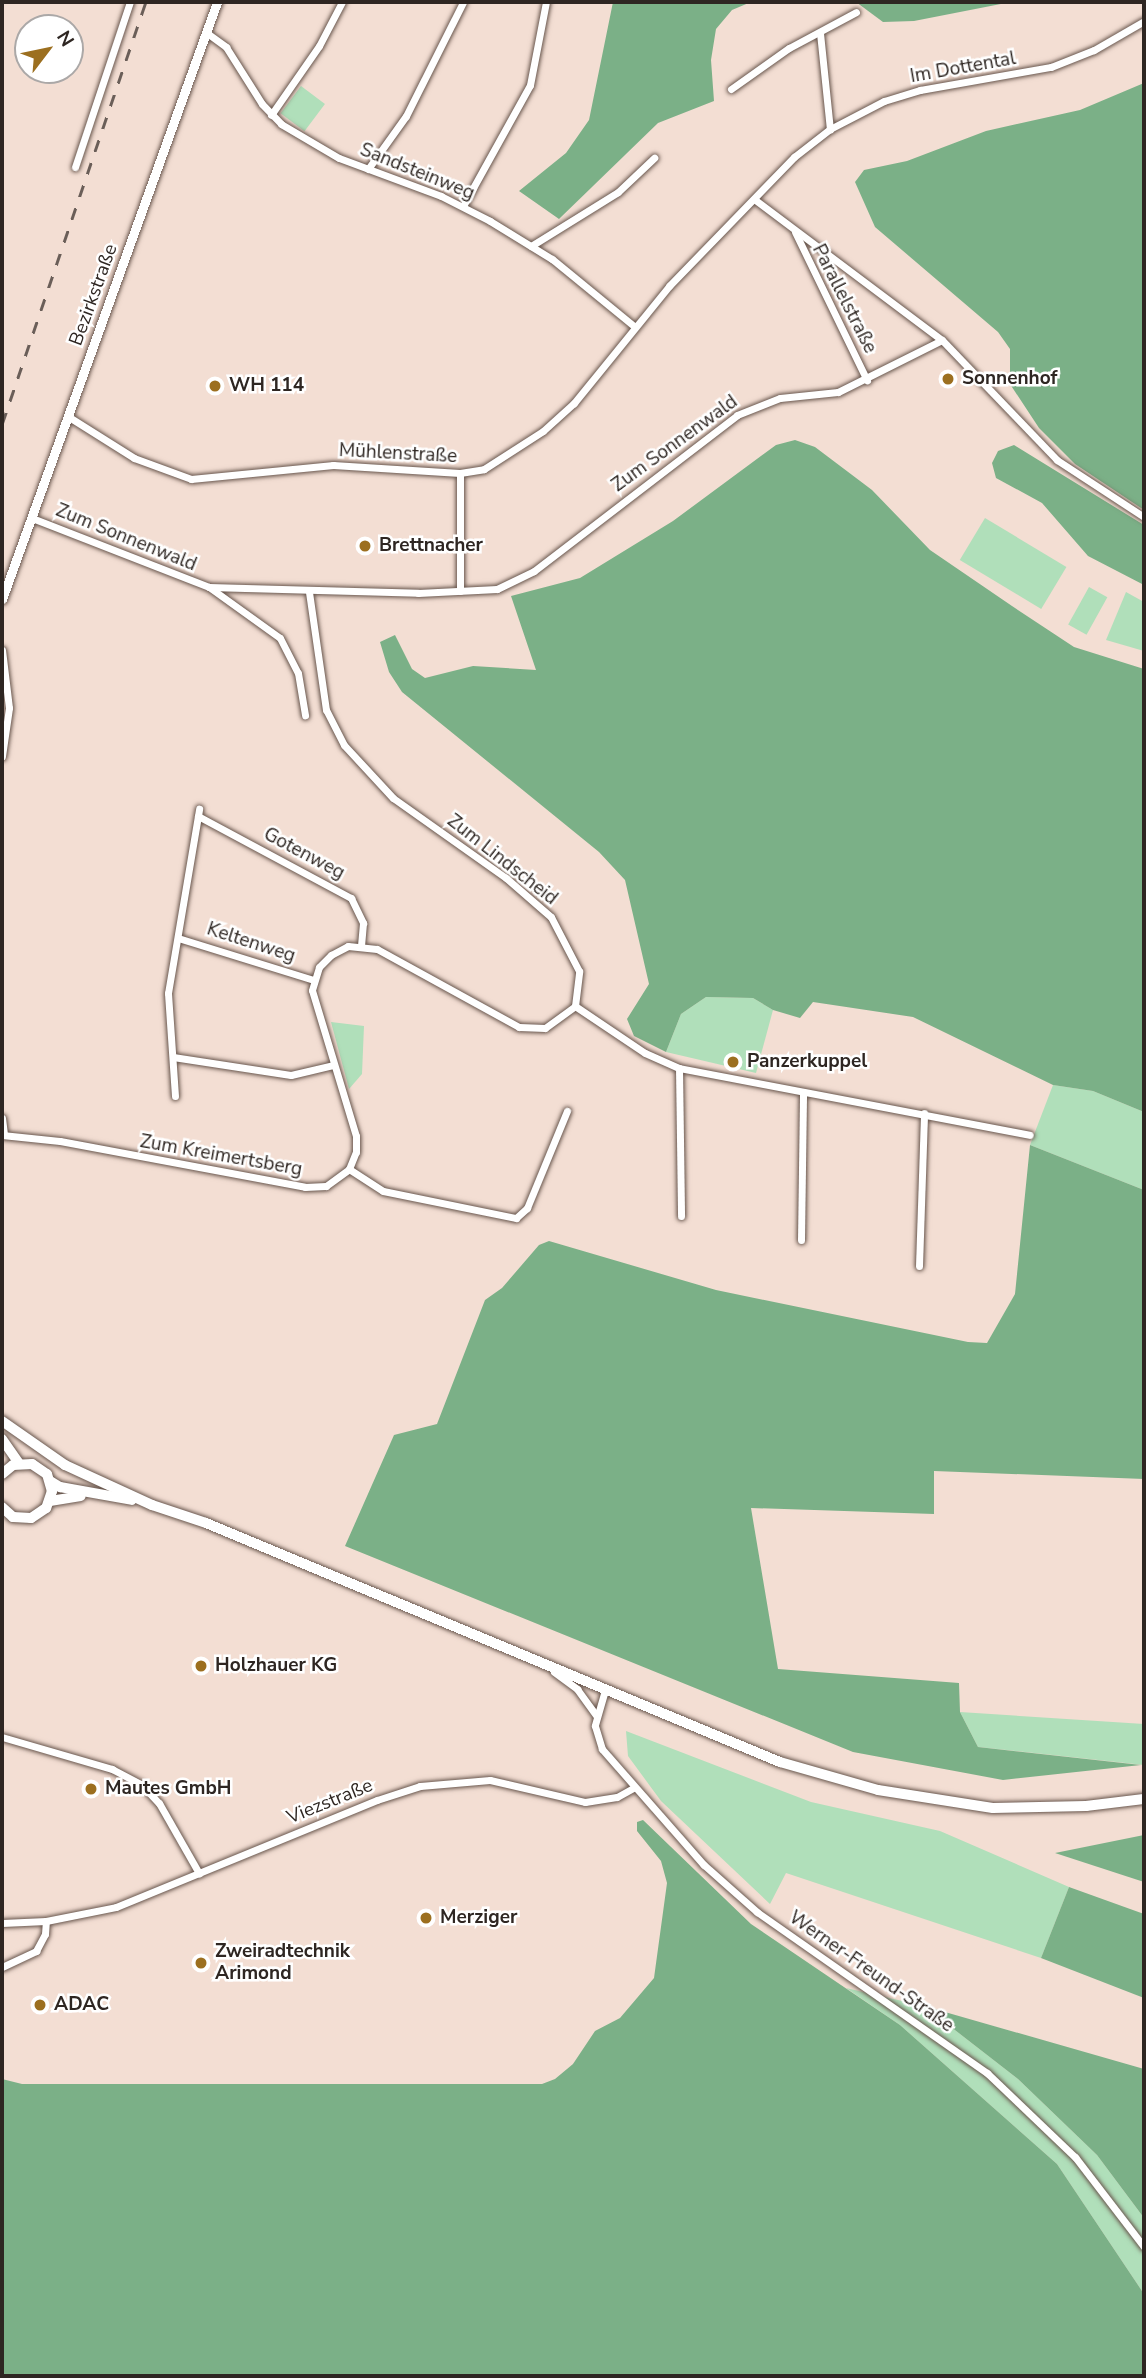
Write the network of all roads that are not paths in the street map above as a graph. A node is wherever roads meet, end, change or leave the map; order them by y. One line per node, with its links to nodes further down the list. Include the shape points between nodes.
1 (130, 2): 15 (street)
2 (217, 2): 8 (street, Bezirkstraße)
3 (342, 2): 11 (street, via 319,46)
4 (463, 2): 16 (street, via 411,106)
5 (546, 2): 18 (street, via 530,85)
6 (856, 12): 9 (street)
7 (1144, 21): 12 (street, Im Dottental, via 1062,63 920,90 884,101)
8 (207, 33): 11 (street, Sandsteinweg, via 226,47); 24 (street, Bezirkstraße)
9 (820, 33): 10 (street, via 789,48); 12 (street)
10 (732, 89)
11 (271, 115): 16 (street, Sandsteinweg, via 318,148)
12 (830, 130): 13 (street, Im Dottental)
13 (794, 157): 17 (street, Mühlenstraße)
14 (654, 158): 20 (street, via 618,192)
15 (75, 167)
16 (368, 169): 18 (street, Sandsteinweg)
17 (754, 200): 19 (street); 21 (street, Mühlenstraße)
18 (463, 206): 20 (street, Sandsteinweg)
19 (794, 231): 22 (street); 23 (street, Parallelstraße)
20 (531, 246): 21 (street, Sandsteinweg)
21 (634, 326): 25 (street, Mühlenstraße, via 594,382 543,431 495,464)
22 (943, 340): 23 (street, Zum Sonnenwald); 26 (street, via 1058,460)
23 (867, 380): 29 (street, Zum Sonnenwald, via 838,393 780,398 751,407 524,578 497,589)
24 (69, 416): 25 (street, Mühlenstraße, via 134,458 184,477 333,466); 27 (street, Bezirkstraße)
25 (460, 473): 29 (street)
26 (1144, 517)
27 (32, 518): 28 (street, Zum Sonnenwald); 31 (street, Bezirkstraße)
28 (209, 587): 30 (street, Zum Sonnenwald); 33 (street, Zum Sonnenwald, via 280,638 298,673)
29 (460, 591): 30 (street, Zum Sonnenwald)
30 (309, 592): 39 (street, Zum Lindscheid, via 326,710 344,745 393,798 506,878 551,918 579,971)
31 (2, 599)
32 (2, 650): 34 (street, via 9,708)
33 (305, 715)
34 (2, 756)
35 (184, 888): 36 (street, Keltenweg); 37 (street, Gotenweg, via 198,813 351,898 363,923)
36 (178, 938): 38 (street, Keltenweg); 40 (street, Keltenweg, via 168,993)
37 (361, 944): 38 (street, via 331,955); 39 (street, via 519,1027 545,1028)
38 (314, 980): 41 (street, via 314,1004)
39 (575, 1006): 42 (street, via 645,1053)
40 (173, 1057): 41 (street, via 291,1075); 44 (street, Keltenweg)
41 (333, 1065): 50 (street, via 356,1136)
42 (679, 1068): 43 (street); 51 (street)
43 (803, 1092): 46 (street); 52 (street)
44 (174, 1096)
45 (568, 1111): 50 (street, via 527,1208 516,1218 383,1191)
46 (925, 1113): 49 (street); 53 (street)
47 (2, 1118): 48 (street)
48 (3, 1135): 50 (street, Zum Kreimertsberg, via 60,1141 305,1187 326,1186)
49 (1030, 1135)
50 (349, 1169)
51 (681, 1216)
52 (802, 1240)
53 (919, 1266)
54 (2, 1421): 61 (main road, via 65,1465)
55 (2, 1439): 57 (main road)
56 (2, 1446): 57 (main road)
57 (10, 1468): 58 (main road, via 37,1466)
58 (50, 1481): 59 (main road); 60 (main road)
59 (105, 1495): 60 (main road); 61 (main road)
60 (50, 1501): 62 (main road, via 31,1518 13,1517)
61 (152, 1504): 63 (main road)
62 (2, 1507)
63 (536, 1661): 64 (main road); 65 (street, Werner-Freund-Straße, via 577,1689)
64 (605, 1690): 65 (street); 68 (main road, via 779,1762 878,1790 993,1808)
65 (596, 1715): 67 (street, Werner-Freund-Straße, via 602,1749)
66 (2, 1737): 69 (street, via 112,1769 142,1785 159,1803)
67 (633, 1788): 69 (street, Viezstraße, via 614,1798 585,1802 491,1780 420,1786); 73 (street, Werner-Freund-Straße, via 704,1865 757,1912 943,2040 1024,2105 1097,2182)
68 (1144, 1799)
69 (198, 1873): 70 (street, Viezstraße, via 117,1907)
70 (46, 1921): 71 (street, Viezstraße); 72 (street, via 36,1951)
71 (2, 1923)
72 (2, 1967)
73 (1144, 2246)

